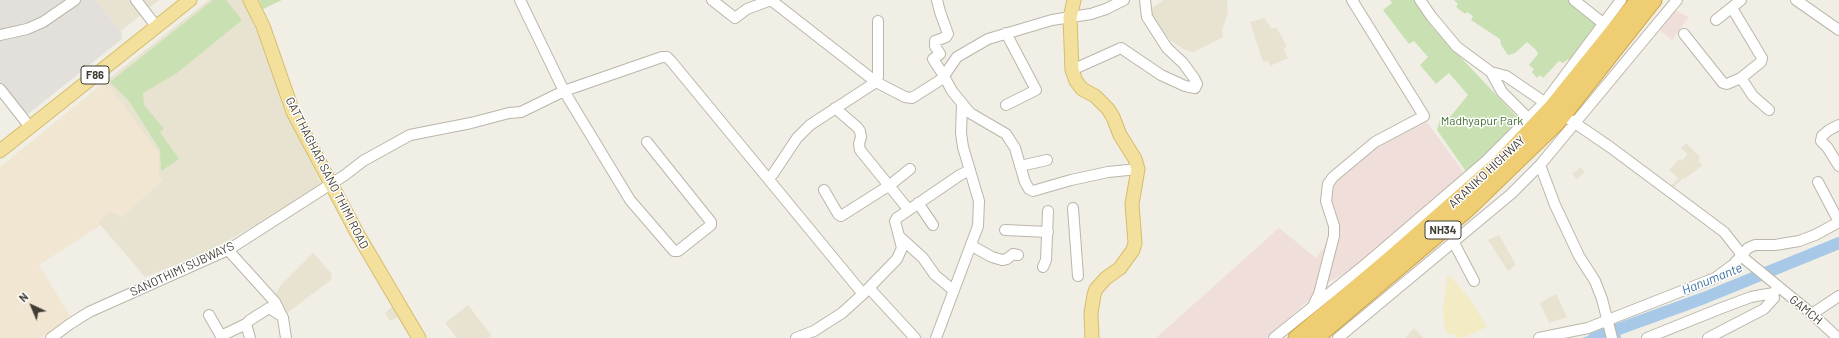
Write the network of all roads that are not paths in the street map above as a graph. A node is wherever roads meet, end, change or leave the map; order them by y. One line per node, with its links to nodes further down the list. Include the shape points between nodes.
1 (75, 0): 29 (street, via 43,22 27,29)
2 (136, 0): 25 (street)
3 (190, 0): 25 (main road, F86)
4 (250, 0): 56 (main road, GATTHAGHAR SANO THIMI ROAD, via 268,39 285,93)
5 (520, 0): 36 (street)
6 (712, 0): 34 (street, via 735,18 747,9 771,0)
7 (937, 0): 32 (street, via 948,34 935,42 940,54 933,59)
8 (1074, 0): 21 (main road)
9 (1124, 0): 21 (street, via 1106,9)
10 (1145, 0): 30 (street, via 1146,17 1167,48 1194,78 1197,84 1195,88 1161,76 1121,48)
11 (1352, 0): 80 (street, via 1424,116 1375,142 1328,184 1326,201 1334,226 1334,236)
12 (1420, 0): 31 (street, via 1457,46)
13 (1574, 0): 24 (street)
14 (1621, 0): 24 (street)
15 (1638, 0): 41 (highway, ARANIKO HIGHWAY / NH34)
16 (1654, 0): 41 (highway, ARANIKO HIGHWAY / NH34)
17 (1677, 0): 41 (street)
18 (1741, 0): 20 (street)
19 (1796, 0): 26 (street)
20 (1732, 8): 22 (street); 33 (street, via 1762,58 1761,62)
21 (1070, 18): 27 (street, via 1052,20); 30 (main road)
22 (1716, 20)
23 (878, 21): 34 (street)
24 (1604, 24): 41 (street)
25 (156, 26): 44 (main road, F86)
26 (1839, 30)
27 (1006, 33): 32 (street, via 988,39 957,57); 38 (street, via 1036,90)
28 (1684, 34): 33 (street, via 1723,83 1727,84)
29 (0, 35)
30 (1072, 70): 52 (main road, via 1082,89 1095,96 1108,109)
31 (1491, 72): 41 (street, GAMCH, via 1506,76); 42 (street, via 1502,92)
32 (945, 76): 34 (street, via 912,98); 37 (street)
33 (1741, 78): 40 (street, via 1753,96)
34 (876, 82): 39 (street)
35 (0, 89): 44 (street)
36 (564, 91): 45 (street, via 630,200 674,251 678,251 711,225 711,222); 54 (street, SANOTHIMI SUBWAYS, via 667,57); 56 (street, SANOTHIMI SUBWAYS, via 521,112 410,135 363,161)
37 (962, 105): 49 (street, via 970,113 1006,134 1015,148); 53 (street, via 961,133)
38 (1006, 105)
39 (835, 108): 54 (street, via 810,125 797,138); 57 (street, via 857,126 861,138 860,150)
40 (1769, 110)
41 (1559, 112): 42 (highway, ARANIKO HIGHWAY / NH34); 48 (street); 72 (street, GAMCH, via 1724,232); 96 (highway, ARANIKO HIGHWAY / NH34, via 1513,167 1468,209)
42 (1533, 122): 80 (street); 95 (highway, ARANIKO HIGHWAY / NH34, via 1498,164)
43 (1839, 126): 50 (street, via 1822,136 1821,141)
44 (30, 127): 46 (main road, F86)
45 (648, 142)
46 (0, 151)
47 (1047, 160): 49 (street)
48 (1540, 165): 68 (street, via 1511,194); 84 (street, via 1579,256 1595,281)
49 (1020, 166): 52 (street, via 1025,182 1033,191 1108,172)
50 (1839, 166)
51 (910, 169): 57 (street)
52 (1138, 169): 93 (main road, via 1132,204 1135,243 1120,268 1096,289 1091,313)
53 (970, 170): 59 (street); 69 (street, via 979,201 978,226)
54 (768, 179): 78 (street)
55 (1818, 182): 63 (street)
56 (331, 184): 70 (street, SANOTHIMI SUBWAYS); 89 (main road, GATTHAGHAR SANO THIMI ROAD)
57 (890, 185): 58 (street, via 841,216); 61 (street)
58 (824, 190)
59 (918, 203): 61 (street); 64 (street)
60 (1073, 208): 74 (street)
61 (908, 209): 67 (street, via 895,221)
62 (1048, 211): 66 (street)
63 (1839, 222): 72 (street, via 1815,235 1799,240 1775,245 1755,245)
64 (933, 225)
65 (1005, 230): 66 (street)
66 (1048, 232): 73 (street)
67 (900, 237): 77 (street); 78 (street, via 902,248 897,259)
68 (1453, 241): 75 (street); 97 (street)
69 (972, 246): 71 (street, via 1002,260 1013,254); 77 (street)
70 (228, 250): 83 (street, via 275,302); 86 (street, SANOTHIMI SUBWAYS, via 89,312)
71 (1018, 255)
72 (1744, 257): 76 (street, GAMCH); 84 (street, via 1715,278)
73 (1043, 267)
74 (1078, 276)
75 (1474, 281)
76 (1775, 288): 81 (street, GAMCH); 100 (street); 101 (street, via 1774,298 1764,309)
77 (953, 290): 92 (street)
78 (866, 291): 90 (street, via 842,313 814,331); 91 (street)
79 (1839, 296): 81 (street)
80 (1314, 306): 94 (street)
81 (1812, 314): 102 (street, GAMCH)
82 (209, 315): 85 (street, via 222,336)
83 (283, 318): 85 (street, via 269,308); 88 (street)
84 (1609, 323): 98 (street); 99 (street)
85 (246, 324): 87 (street)
86 (57, 336)
87 (250, 338)
88 (286, 338)
89 (419, 338)
90 (796, 338)
91 (915, 338)
92 (936, 338)
93 (1092, 338)
94 (1274, 338)
95 (1296, 338)
96 (1316, 338)
97 (1338, 338)
98 (1540, 338)
99 (1612, 338)
100 (1647, 338)
101 (1708, 338)
102 (1838, 338)

